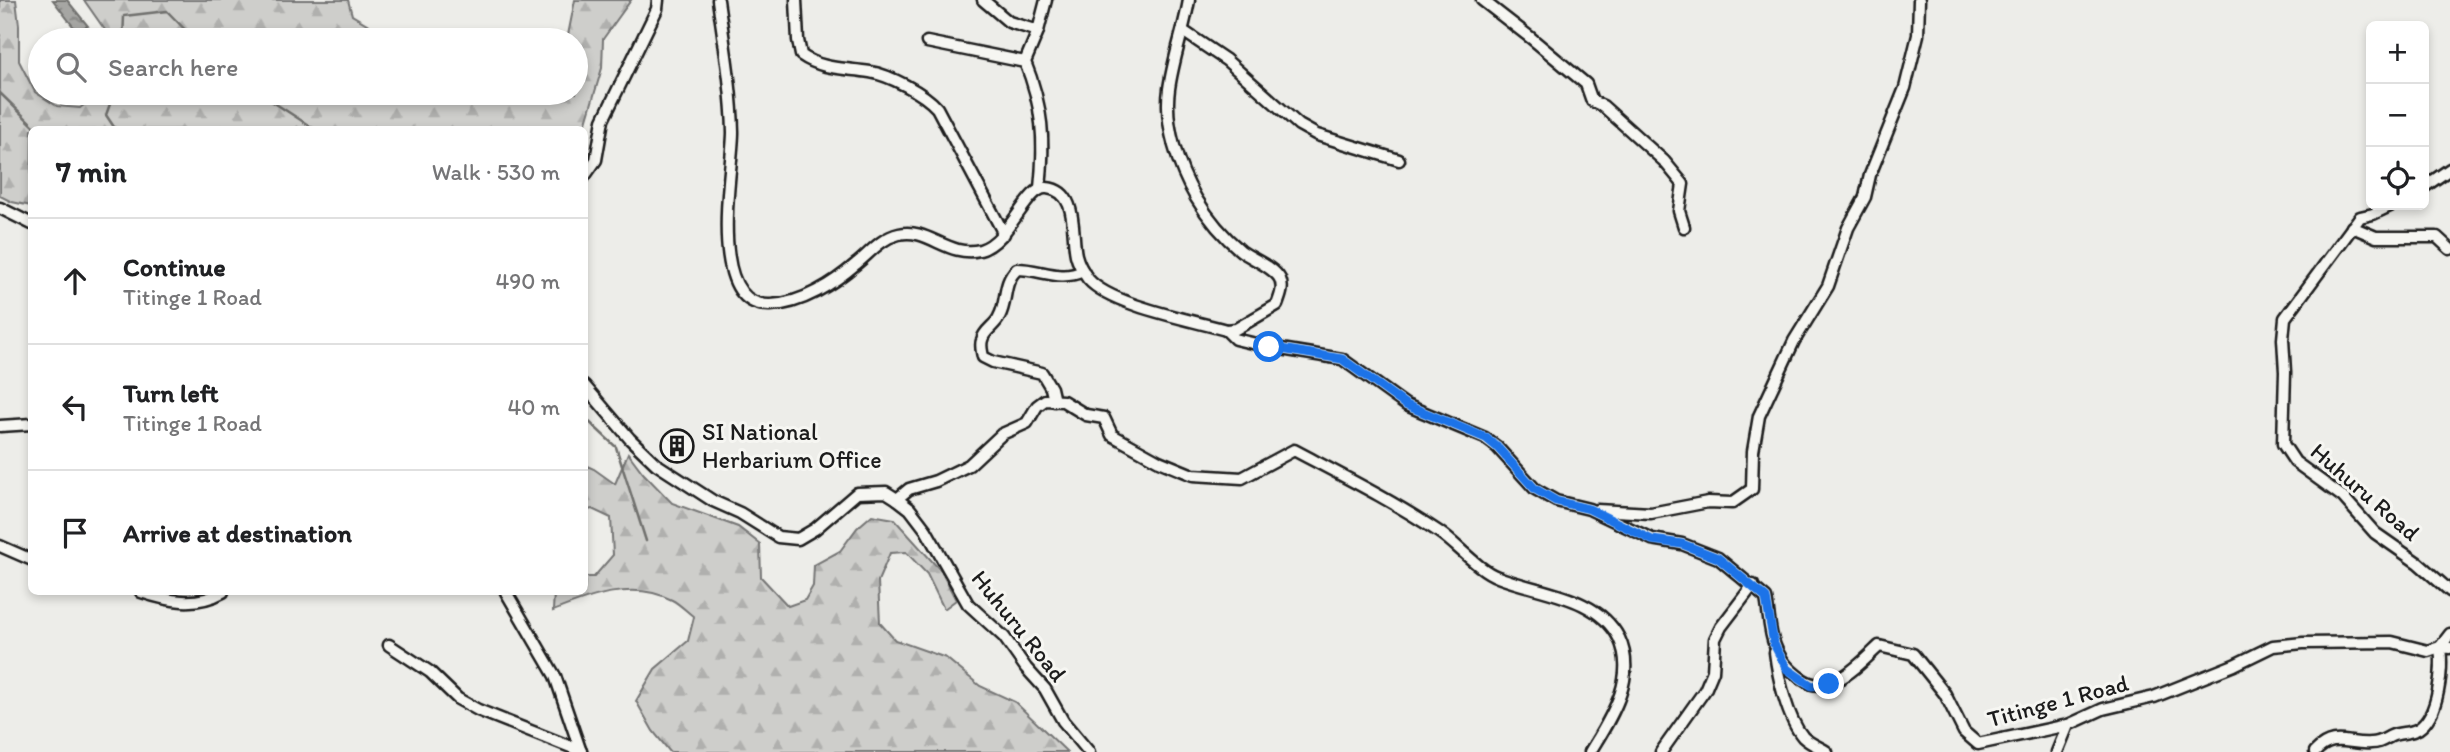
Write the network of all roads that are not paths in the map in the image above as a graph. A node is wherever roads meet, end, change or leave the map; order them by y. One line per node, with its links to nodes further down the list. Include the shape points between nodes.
1 (659, 0): 15 (street, via 603,120 596,160)
2 (718, 0): 23 (street, via 733,130 726,242 735,279 750,299 770,305 826,287 896,234 921,235 966,252 982,249)
3 (796, 0): 23 (street, via 801,55 824,66 873,72 898,82 942,114)
4 (983, 0): 9 (street, via 1009,22)
5 (1046, 0): 9 (street)
6 (1189, 0): 10 (street)
7 (1482, 0): 21 (street, via 1586,84 1592,101 1664,161 1683,184 1679,211)
8 (1919, 0): 32 (street, via 1918,35 1905,88 1865,197 1848,228 1828,286 1794,341 1759,416 1752,489 1732,503 1708,502 1651,513)
9 (1038, 31): 12 (street)
10 (1183, 31): 13 (street, via 1226,60 1298,125); 26 (street, via 1168,110 1184,174 1206,214 1224,234 1282,281 1277,305)
11 (927, 42): 12 (street)
12 (1025, 62): 17 (street, via 1042,121)
13 (1399, 160)
14 (2450, 169): 16 (street)
15 (588, 171)
16 (2429, 184)
17 (1040, 188): 23 (street); 25 (street, via 1063,196 1073,218 1076,257)
18 (0, 208): 20 (street)
19 (2381, 210): 22 (street, Huhuru Road, via 2360,217)
20 (28, 222)
21 (1684, 227)
22 (2352, 227): 24 (street, via 2376,237 2438,237); 36 (street, Huhuru Road, via 2285,318 2283,444 2295,462 2343,496 2375,533)
23 (1004, 234)
24 (2450, 249)
25 (1083, 271): 26 (street, Titinge 1 Road, via 1099,289 1121,300); 28 (street, via 1061,277 1017,269 1005,288 1000,317 980,343 983,357 993,362 1042,373)
26 (1226, 330): 32 (street, Titinge 1 Road, via 1235,339 1342,359 1406,405 1486,438 1535,489 1556,501)
27 (588, 390): 31 (street, via 656,464 778,537 797,539 816,529 857,493 886,492)
28 (1054, 401): 31 (street, via 1037,406 1027,423 1002,434 969,466 909,489); 47 (street, via 1104,418 1112,435 1193,475 1242,478 1294,450 1439,532 1494,576 1582,604 1605,619 1619,638 1624,684 1613,714)
29 (28, 424): 30 (street)
30 (0, 426)
31 (897, 499): 46 (street, Huhuru Road, via 926,530 968,604 1004,637)
32 (1589, 509): 35 (street, Titinge 1 Road, via 1652,540 1682,544 1718,558)
33 (0, 546): 34 (street)
34 (28, 558)
35 (1752, 585): 41 (street, Titinge 1 Road, via 1766,598); 48 (street, via 1715,639 1713,671 1705,690)
36 (2450, 591)
37 (151, 595): 38 (street, via 183,602)
38 (217, 595)
39 (508, 595): 45 (street, via 555,676)
40 (2450, 634): 43 (street)
41 (1774, 644): 44 (street, Titinge 1 Road, via 1787,669 1812,686 1829,684 1858,667 1879,646 1913,654 1945,694 1964,732 1978,744); 49 (street, via 1793,723 1805,739)
42 (389, 645): 45 (street, via 430,672 458,699)
43 (2445, 647): 44 (street, Titinge 1 Road, via 2428,651 2392,642 2273,646 2165,693 2103,709); 51 (street, via 2441,684 2419,728 2368,744 2336,739)
44 (2068, 725): 50 (street)
45 (581, 752)
46 (1089, 752)
47 (1590, 752)
48 (1661, 752)
49 (1827, 752)
50 (2057, 752)
51 (2315, 752)

